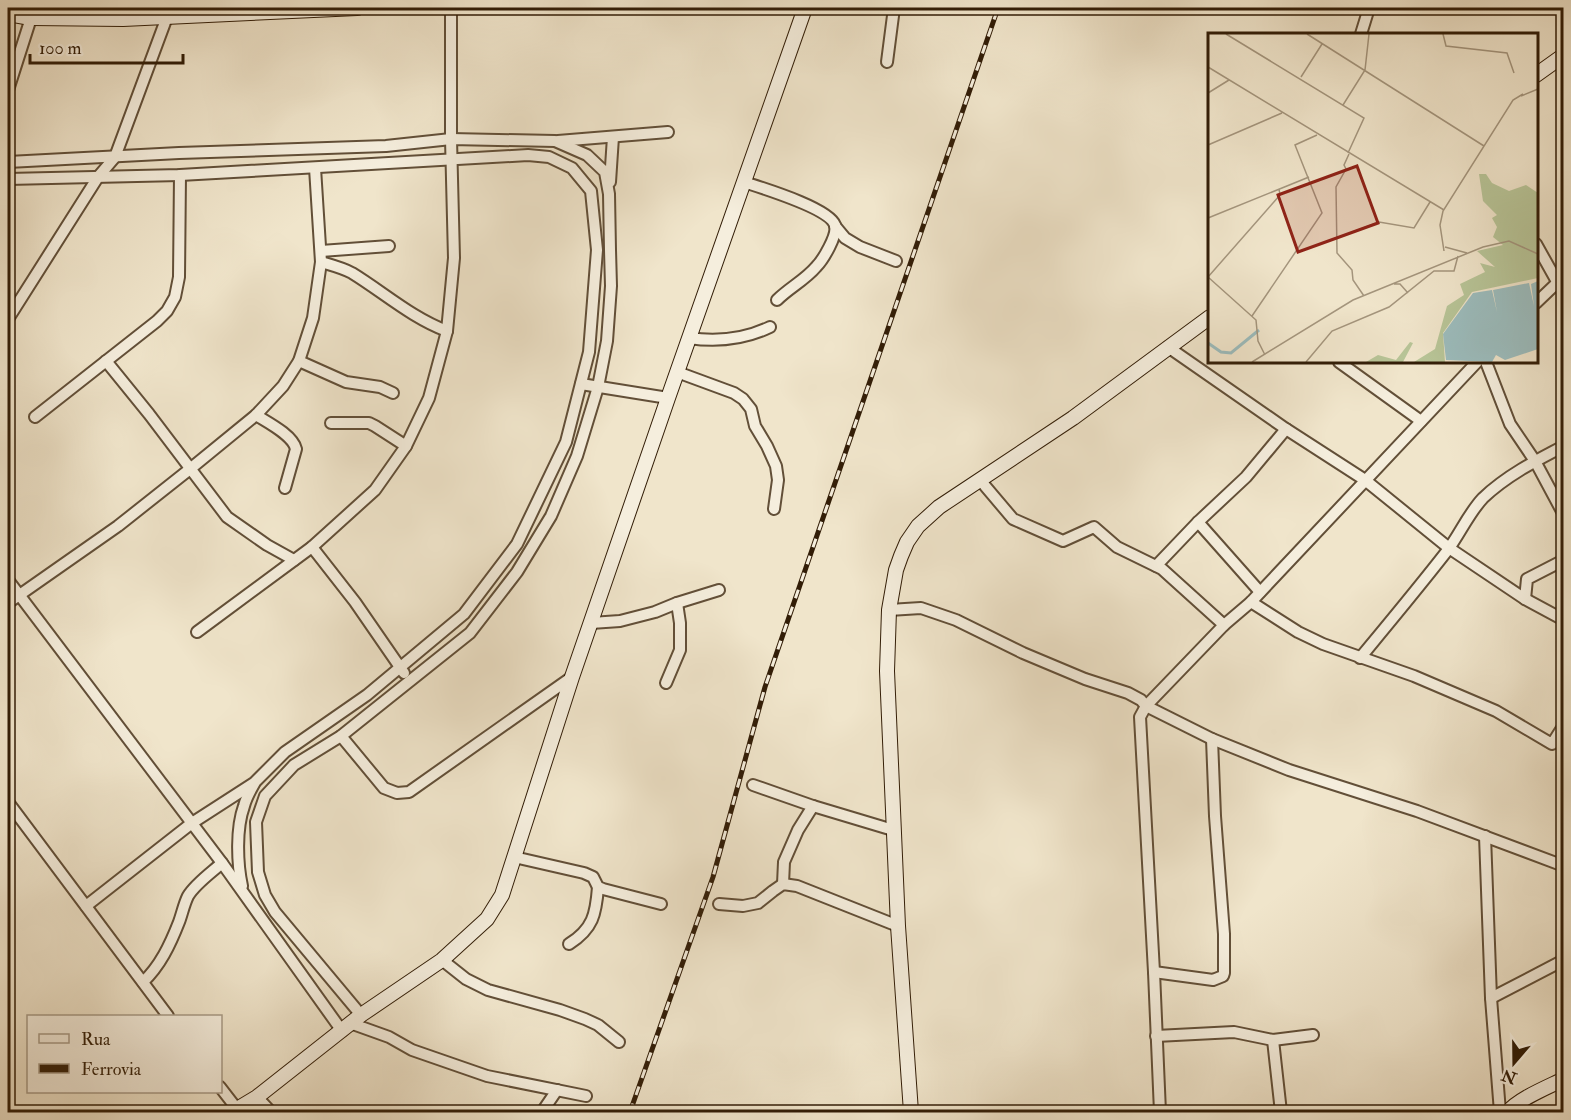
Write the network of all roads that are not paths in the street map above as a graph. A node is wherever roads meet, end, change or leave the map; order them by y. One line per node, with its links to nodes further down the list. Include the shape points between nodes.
1 (326, 8): 2 (street); 8 (street)
2 (347, 8): 3 (street)
3 (357, 8)
4 (451, 8): 20 (street)
5 (805, 8): 31 (street)
6 (894, 8): 15 (street)
7 (1369, 8): 13 (street)
8 (273, 10): 11 (street)
9 (125, 13): 11 (street); 12 (street)
10 (8, 14): 12 (street)
11 (167, 16): 23 (street)
12 (31, 18): 17 (street)
13 (1361, 33)
14 (1563, 55): 16 (street)
15 (887, 62)
16 (1538, 74)
17 (8, 90)
18 (668, 132): 19 (street)
19 (613, 137): 21 (street); 32 (street)
20 (451, 139): 21 (street); 22 (street, via 386,146); 24 (street)
21 (555, 141): 32 (street, via 586,155 605,172)
22 (244, 151): 23 (street); 27 (street)
23 (115, 157): 25 (street); 29 (street)
24 (451, 159): 26 (street); 36 (street, via 528,155 549,157 572,168 591,191); 47 (street, via 454,258)
25 (8, 162)
26 (315, 168): 27 (street); 38 (street)
27 (246, 171): 28 (street)
28 (180, 175): 29 (street); 50 (street, via 179,277 175,297 157,321)
29 (98, 177): 30 (street); 45 (street)
30 (8, 179)
31 (744, 182): 33 (street, via 810,206 829,216); 48 (street)
32 (609, 194): 37 (street)
33 (835, 226): 39 (street, via 860,247); 42 (street, via 831,243 816,268)
34 (388, 246): 38 (street)
35 (1538, 247): 40 (street)
36 (597, 250): 37 (street); 56 (street, via 589,352)
37 (610, 250): 57 (street, via 607,341)
38 (321, 256): 47 (street); 51 (street, via 313,318)
39 (896, 261)
40 (1561, 281): 41 (street); 43 (street)
41 (1563, 294)
42 (777, 300)
43 (1538, 301)
44 (1208, 318): 49 (street)
45 (8, 319)
46 (770, 327): 48 (street, via 753,335)
47 (447, 331): 65 (street, via 429,398)
48 (689, 338): 55 (street)
49 (1168, 347): 64 (street); 69 (street)
50 (106, 361): 61 (street); 68 (street)
51 (299, 361): 58 (street, via 346,382); 60 (street, via 283,386)
52 (1340, 363): 62 (street)
53 (1476, 363): 62 (street)
54 (1486, 363): 67 (street, via 1510,424)
55 (677, 372): 59 (street); 72 (street, via 734,393 747,404 776,466)
56 (580, 384): 57 (street); 94 (street, via 566,442 517,544 464,614)
57 (598, 387): 59 (street); 96 (street, via 573,466 551,516 517,572 470,633)
58 (393, 393)
59 (668, 398): 90 (street)
60 (256, 415): 68 (street); 71 (street, via 295,444)
61 (35, 417)
62 (1421, 421): 70 (street)
63 (331, 423): 65 (street, via 369,423)
64 (1286, 429): 70 (street); 74 (street, via 1246,477)
65 (406, 446): 75 (street, via 375,490)
66 (1563, 446): 67 (street)
67 (1535, 461): 73 (street); 76 (street, via 1483,498)
68 (190, 469): 77 (street, via 227,517); 83 (street, via 118,526)
69 (980, 480): 79 (street, via 1012,519 1063,540 1094,526 1117,547); 88 (street, via 918,526 896,570)
70 (1365, 480): 76 (street); 82 (street)
71 (285, 488)
72 (774, 509)
73 (1563, 515)
74 (1198, 522): 79 (street); 82 (street)
75 (312, 547): 77 (street); 94 (street)
76 (1449, 548): 84 (street); 93 (street)
77 (294, 560): 92 (street)
78 (1563, 560): 84 (street, via 1527,579)
79 (1156, 566): 91 (street)
80 (8, 580): 83 (street)
81 (719, 591): 87 (street)
82 (1260, 592): 85 (street)
83 (19, 595): 86 (street); 108 (street)
84 (1525, 599): 89 (street)
85 (1251, 602): 91 (street); 93 (street, via 1298,632)
86 (8, 603)
87 (678, 603): 90 (street, via 620,621); 97 (street, via 680,650)
88 (889, 610): 98 (street, via 921,608 956,620 1023,653 1128,693); 109 (street, via 887,671)
89 (1563, 620)
90 (591, 623): 95 (street)
91 (1224, 625): 98 (street)
92 (197, 632)
93 (1360, 658): 99 (street, via 1496,711 1552,744)
94 (400, 668): 96 (street); 102 (street)
95 (572, 677): 100 (street, via 410,792 384,788); 111 (street)
96 (411, 681): 100 (street)
97 (666, 683)
98 (1146, 706): 101 (street); 126 (street, via 1140,728)
99 (1563, 725)
100 (341, 736): 103 (street)
101 (1212, 739): 110 (street, via 1289,770); 126 (street, via 1224,973 1213,980)
102 (285, 752): 103 (street); 104 (street)
103 (294, 765): 122 (street, via 265,796 260,809 256,822 258,872 275,912)
104 (254, 783): 108 (street); 116 (street, via 243,806 238,843)
105 (753, 785): 107 (street)
106 (8, 802): 119 (street)
107 (813, 806): 109 (street); 114 (street, via 784,862)
108 (192, 824): 112 (street); 119 (street)
109 (893, 830): 120 (street)
110 (1485, 836): 113 (street); 128 (street)
111 (514, 857): 115 (street, via 584,873 593,877); 123 (street, via 502,895 487,919)
112 (222, 863): 116 (street); 127 (street, via 192,890 166,953)
113 (1563, 866)
114 (783, 884): 118 (street, via 759,903); 120 (street)
115 (598, 887): 117 (street); 121 (street, via 592,921)
116 (243, 892): 125 (street)
117 (662, 904)
118 (719, 904)
119 (87, 906): 127 (street)
120 (898, 926): 143 (street)
121 (569, 944)
122 (307, 950): 125 (street); 130 (street)
123 (442, 960): 130 (street); 134 (street, via 488,990 585,1019)
124 (1563, 960): 128 (street)
125 (293, 962): 130 (street)
126 (1154, 972): 132 (street)
127 (142, 982): 129 (street)
128 (1491, 998): 146 (street)
129 (167, 1015)
130 (351, 1023): 137 (street, via 412,1050 488,1076); 139 (street)
131 (1313, 1035): 133 (street)
132 (1156, 1036): 133 (street, via 1234,1032); 144 (street)
133 (1273, 1040): 145 (street)
134 (619, 1042)
135 (1563, 1079): 147 (street)
136 (222, 1090): 140 (street)
137 (557, 1090): 138 (street); 142 (street)
138 (586, 1096)
139 (257, 1097): 140 (street); 141 (street)
140 (235, 1111)
141 (271, 1113)
142 (542, 1113)
143 (911, 1113)
144 (1160, 1113)
145 (1281, 1113)
146 (1500, 1113)
147 (1508, 1113)

